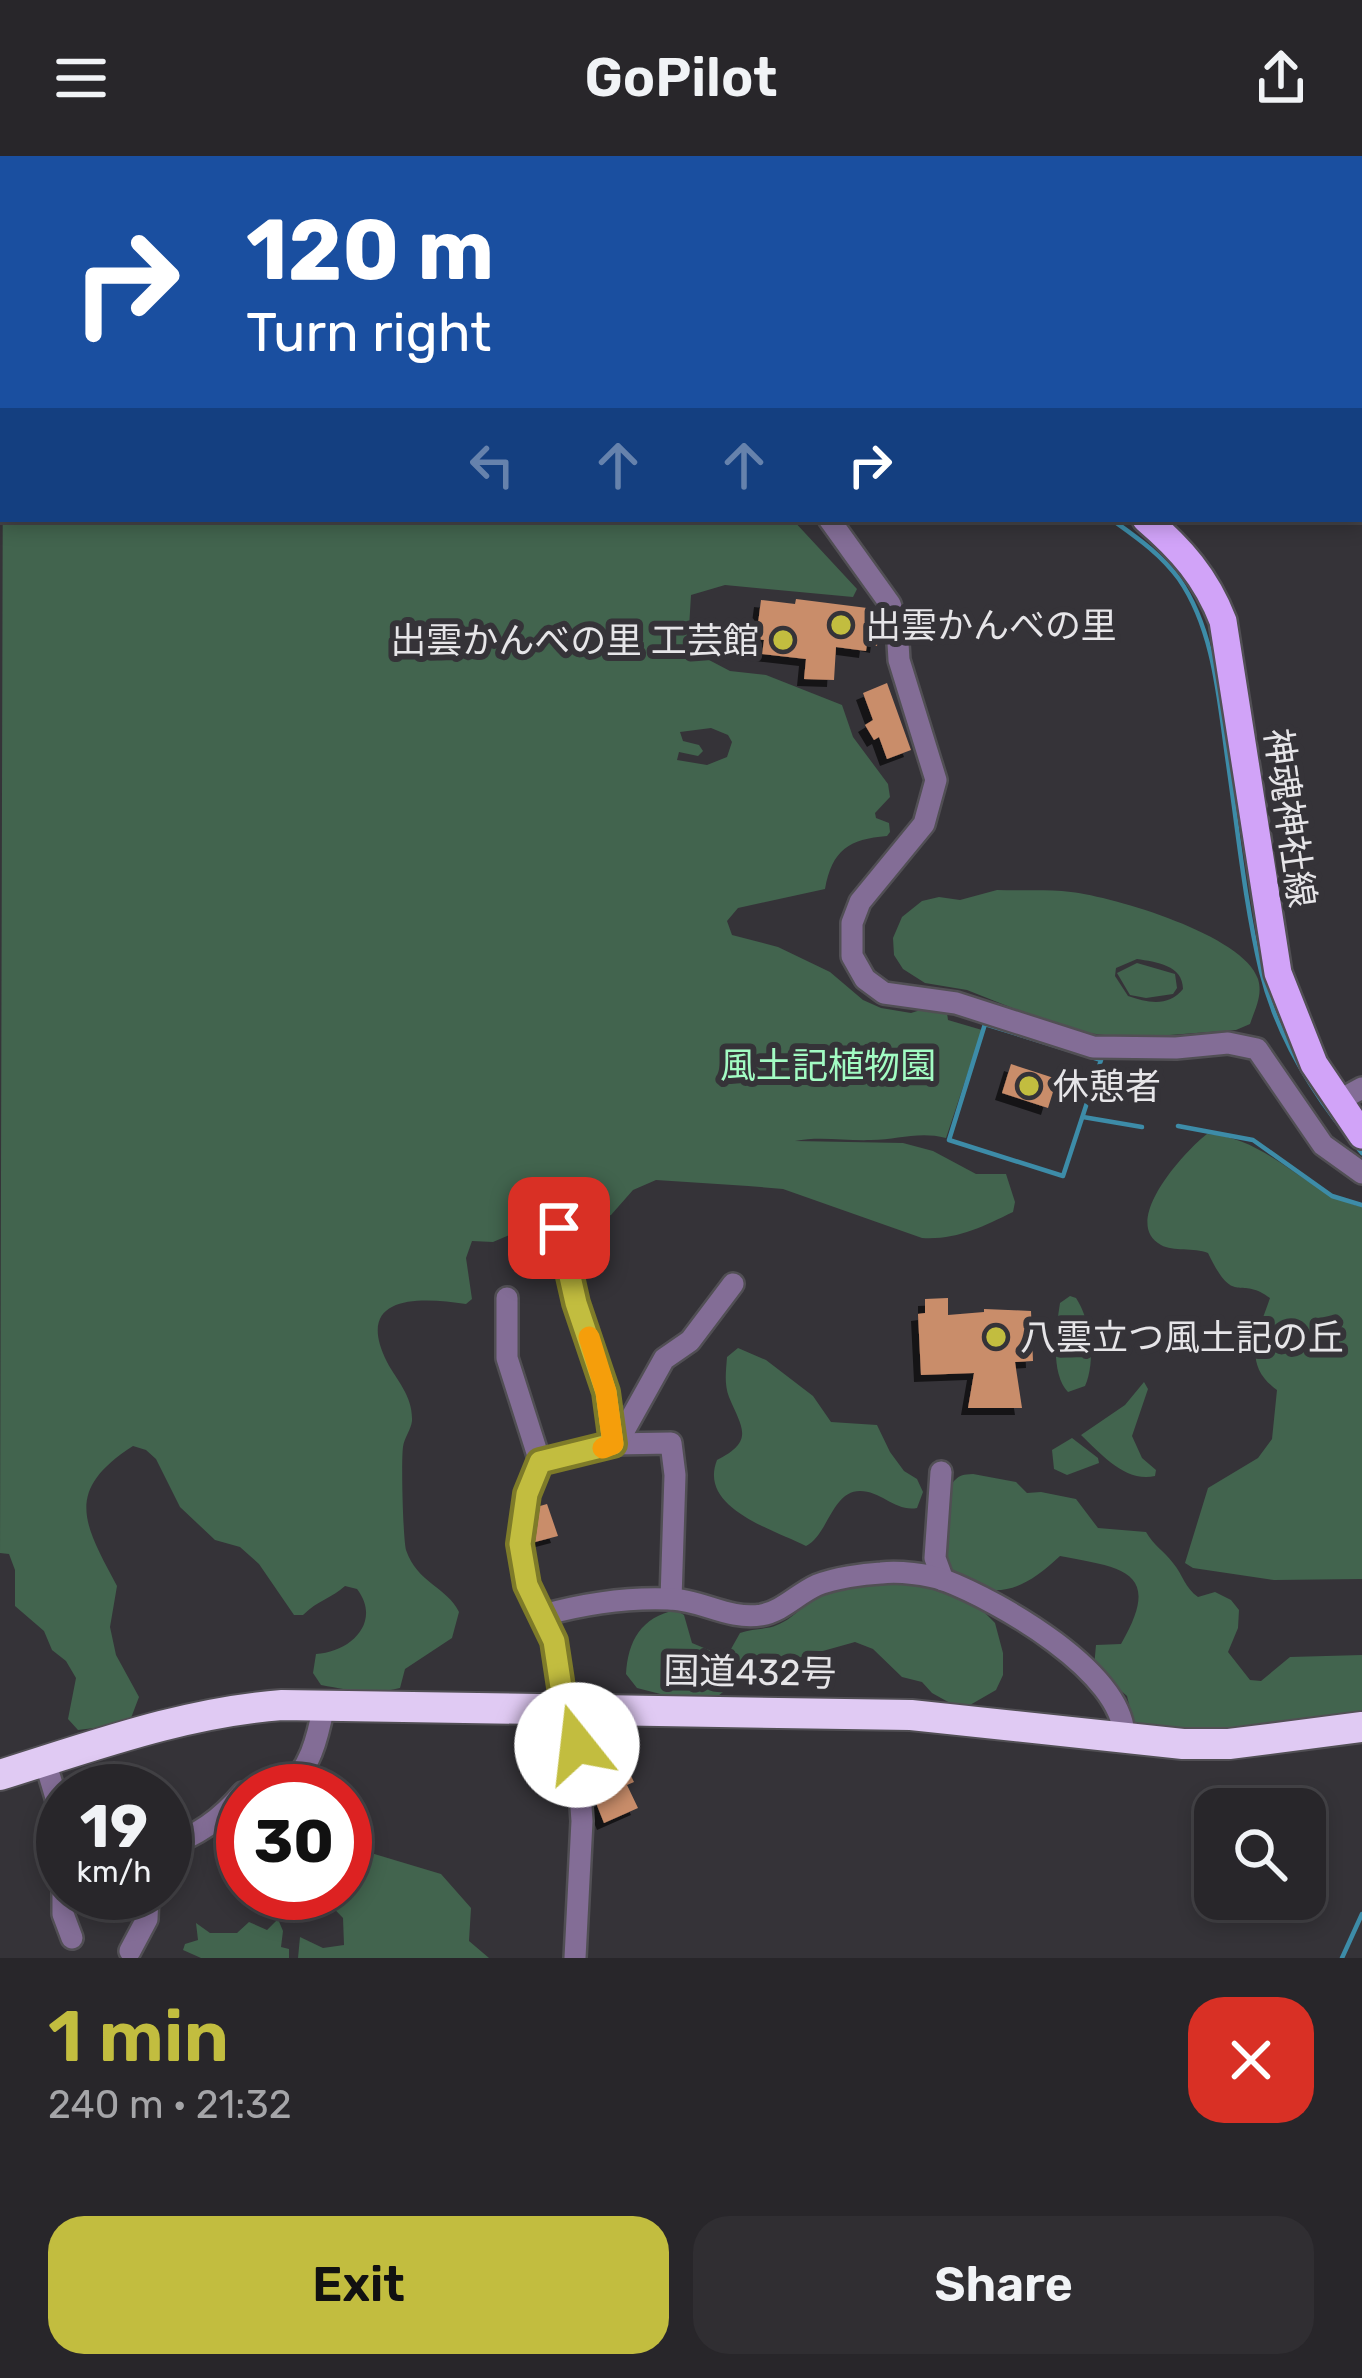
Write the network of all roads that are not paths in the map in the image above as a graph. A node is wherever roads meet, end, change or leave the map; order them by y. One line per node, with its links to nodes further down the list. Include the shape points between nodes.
1 (831, 522): 5 (street, via 890,604 936,780 924,824 852,923 852,956 865,979 884,993 956,1003 1094,1047 1257,1049 1323,1145)
2 (1149, 522): 3 (main road, 神魂神社線, via 1201,575 1223,621 1279,974 1297,1026)
3 (1350, 1095): 4 (main road, 神魂神社線)
4 (1362, 1135)
5 (1362, 1172)
6 (559, 1228): 9 (street)
7 (733, 1284): 9 (street, via 690,1341 664,1359)
8 (507, 1298): 10 (street, via 507,1358)
9 (613, 1444): 10 (street); 13 (street, via 671,1443)
10 (540, 1462): 14 (street, via 520,1544 527,1585)
11 (941, 1472): 12 (street, via 935,1558)
12 (943, 1580): 13 (street, via 880,1573 819,1584 759,1615); 18 (street, via 1059,1644 1097,1681 1124,1722)
13 (671, 1598): 14 (street)
14 (544, 1615): 16 (street)
15 (324, 1705): 16 (highway, 国道432号); 19 (highway, 国道432号, via 239,1708); 21 (street)
16 (569, 1707): 18 (highway, 国道432号, via 911,1715); 27 (street, via 582,1821)
17 (1362, 1727): 18 (highway, 国道432号, via 1229,1744)
18 (1124, 1737)
19 (45, 1761): 20 (street); 22 (highway, 国道432号)
20 (46, 1764)
21 (306, 1764)
22 (0, 1775)
23 (65, 1920): 25 (street)
24 (146, 1920): 26 (street)
25 (72, 1939)
26 (130, 1951)
27 (575, 1958)

